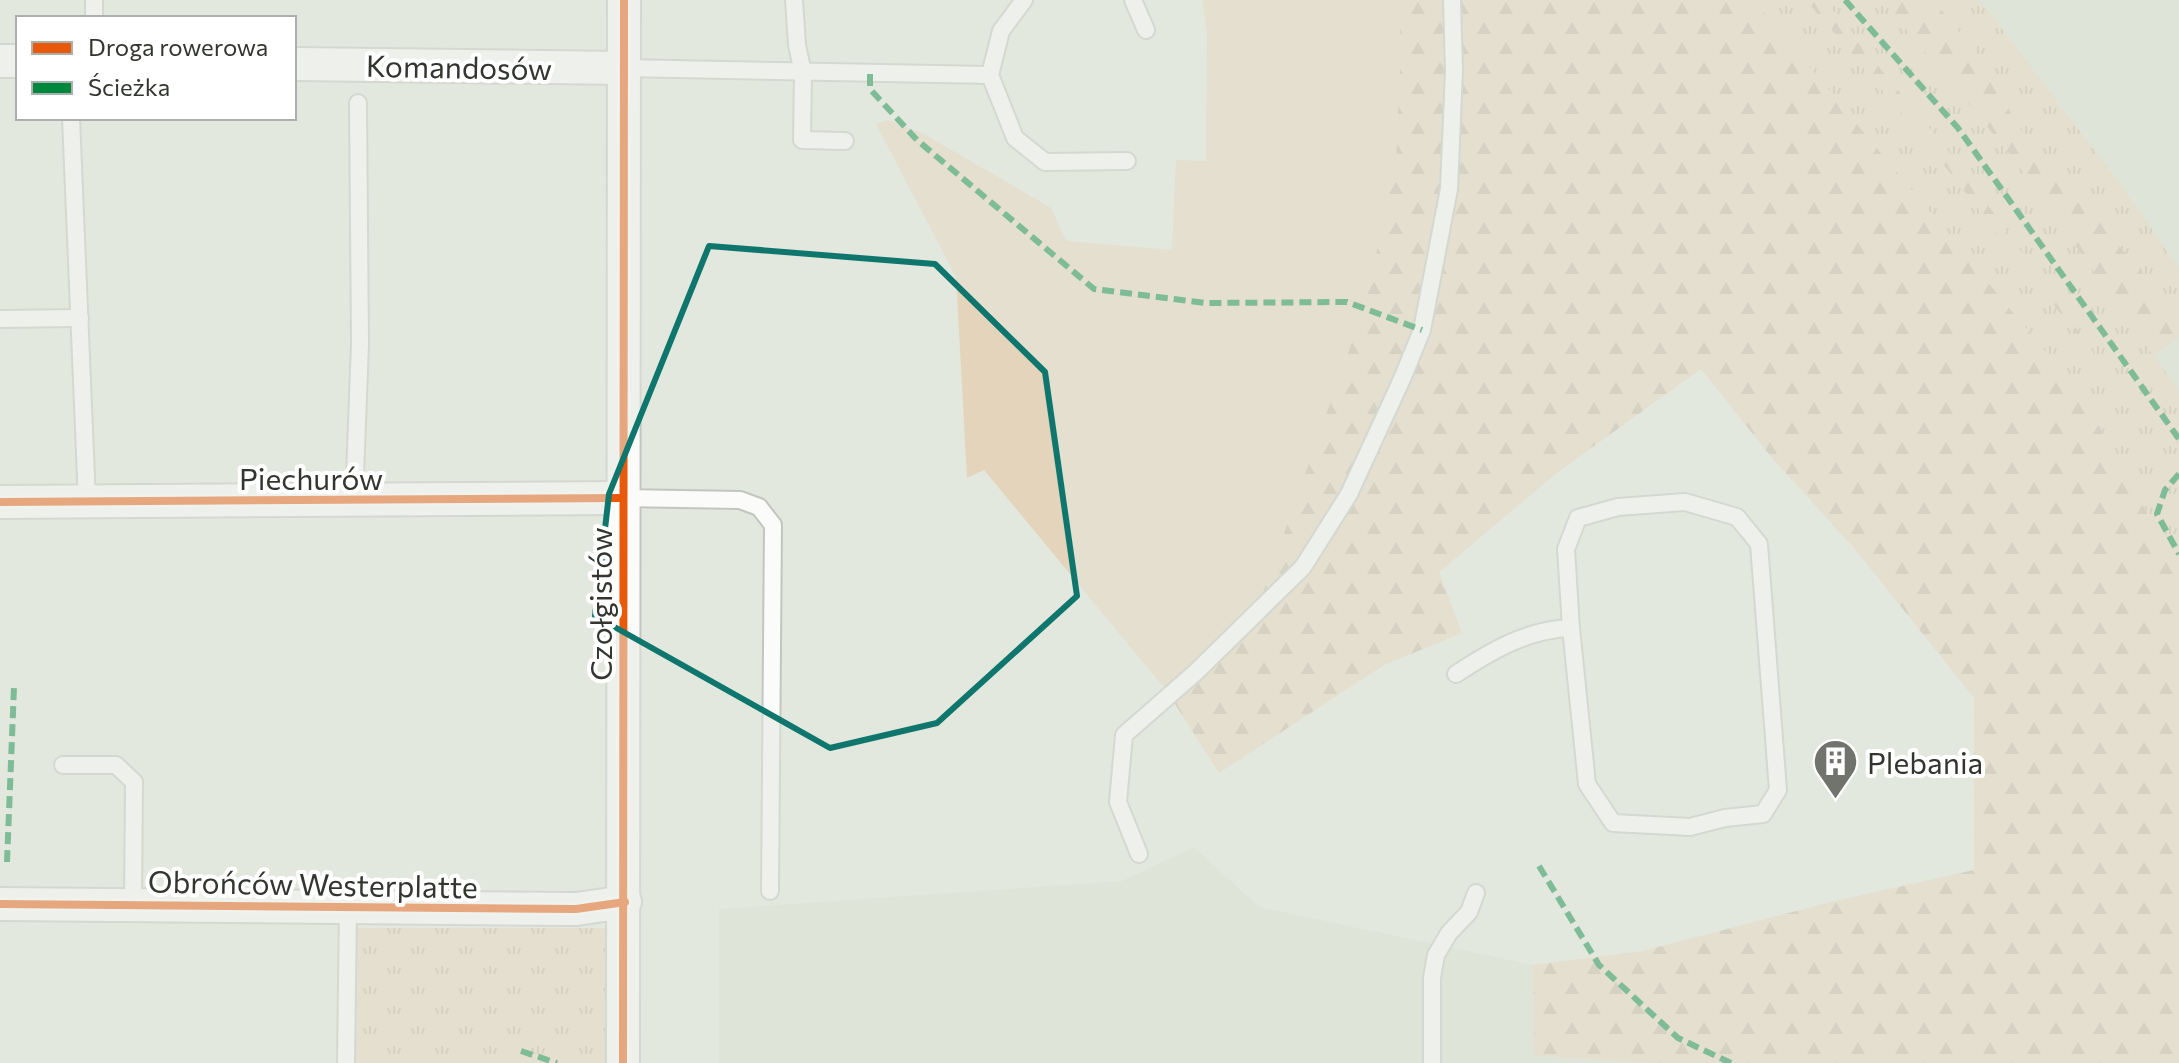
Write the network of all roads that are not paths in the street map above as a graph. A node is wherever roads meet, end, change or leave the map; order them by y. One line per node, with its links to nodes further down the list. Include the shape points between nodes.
1 (624, 0): 8 (street, Czołgistów)
2 (794, 0): 9 (lane)
3 (1024, 0): 10 (lane, via 1001,31)
4 (1133, 0): 6 (lane)
5 (1452, 0): 24 (lane, via 1449,189 1422,330 1349,494 1303,567 1124,735 1118,802)
6 (1146, 30)
7 (296, 64): 8 (street, Komandosów)
8 (623, 68): 9 (lane); 17 (street, Czołgistów)
9 (803, 73): 10 (lane); 13 (lane, via 802,140)
10 (990, 75): 14 (lane, via 1015,138 1045,162)
11 (358, 103): 19 (lane, via 360,331)
12 (71, 120): 15 (lane)
13 (845, 141)
14 (1127, 161)
15 (80, 318): 16 (lane); 18 (lane)
16 (0, 319)
17 (622, 498): 19 (street, Piechurów); 25 (lane, via 740,500 759,507 773,525); 27 (street, Czołgistów)
18 (87, 501): 19 (street, Piechurów); 20 (street, Piechurów)
19 (354, 501)
20 (0, 502)
21 (1571, 628): 21 (lane, via 1566,549 1578,518 1618,507 1685,502 1737,517 1759,544 1778,790 1763,814 1690,827 1613,823 1587,784); 22 (lane, via 1551,628 1497,647)
22 (1456, 674)
23 (63, 765): 29 (lane, via 116,765 134,782)
24 (1139, 854)
25 (770, 891)
26 (1476, 893): 33 (lane, via 1469,912 1436,955)
27 (625, 902): 30 (street, Obrońców Westerplatte, via 576,909); 32 (street, Czołgistów)
28 (0, 904): 29 (street, Obrońców Westerplatte)
29 (133, 905): 30 (street, Obrońców Westerplatte)
30 (348, 906): 31 (lane)
31 (346, 1063)
32 (623, 1063)
33 (1432, 1063)

